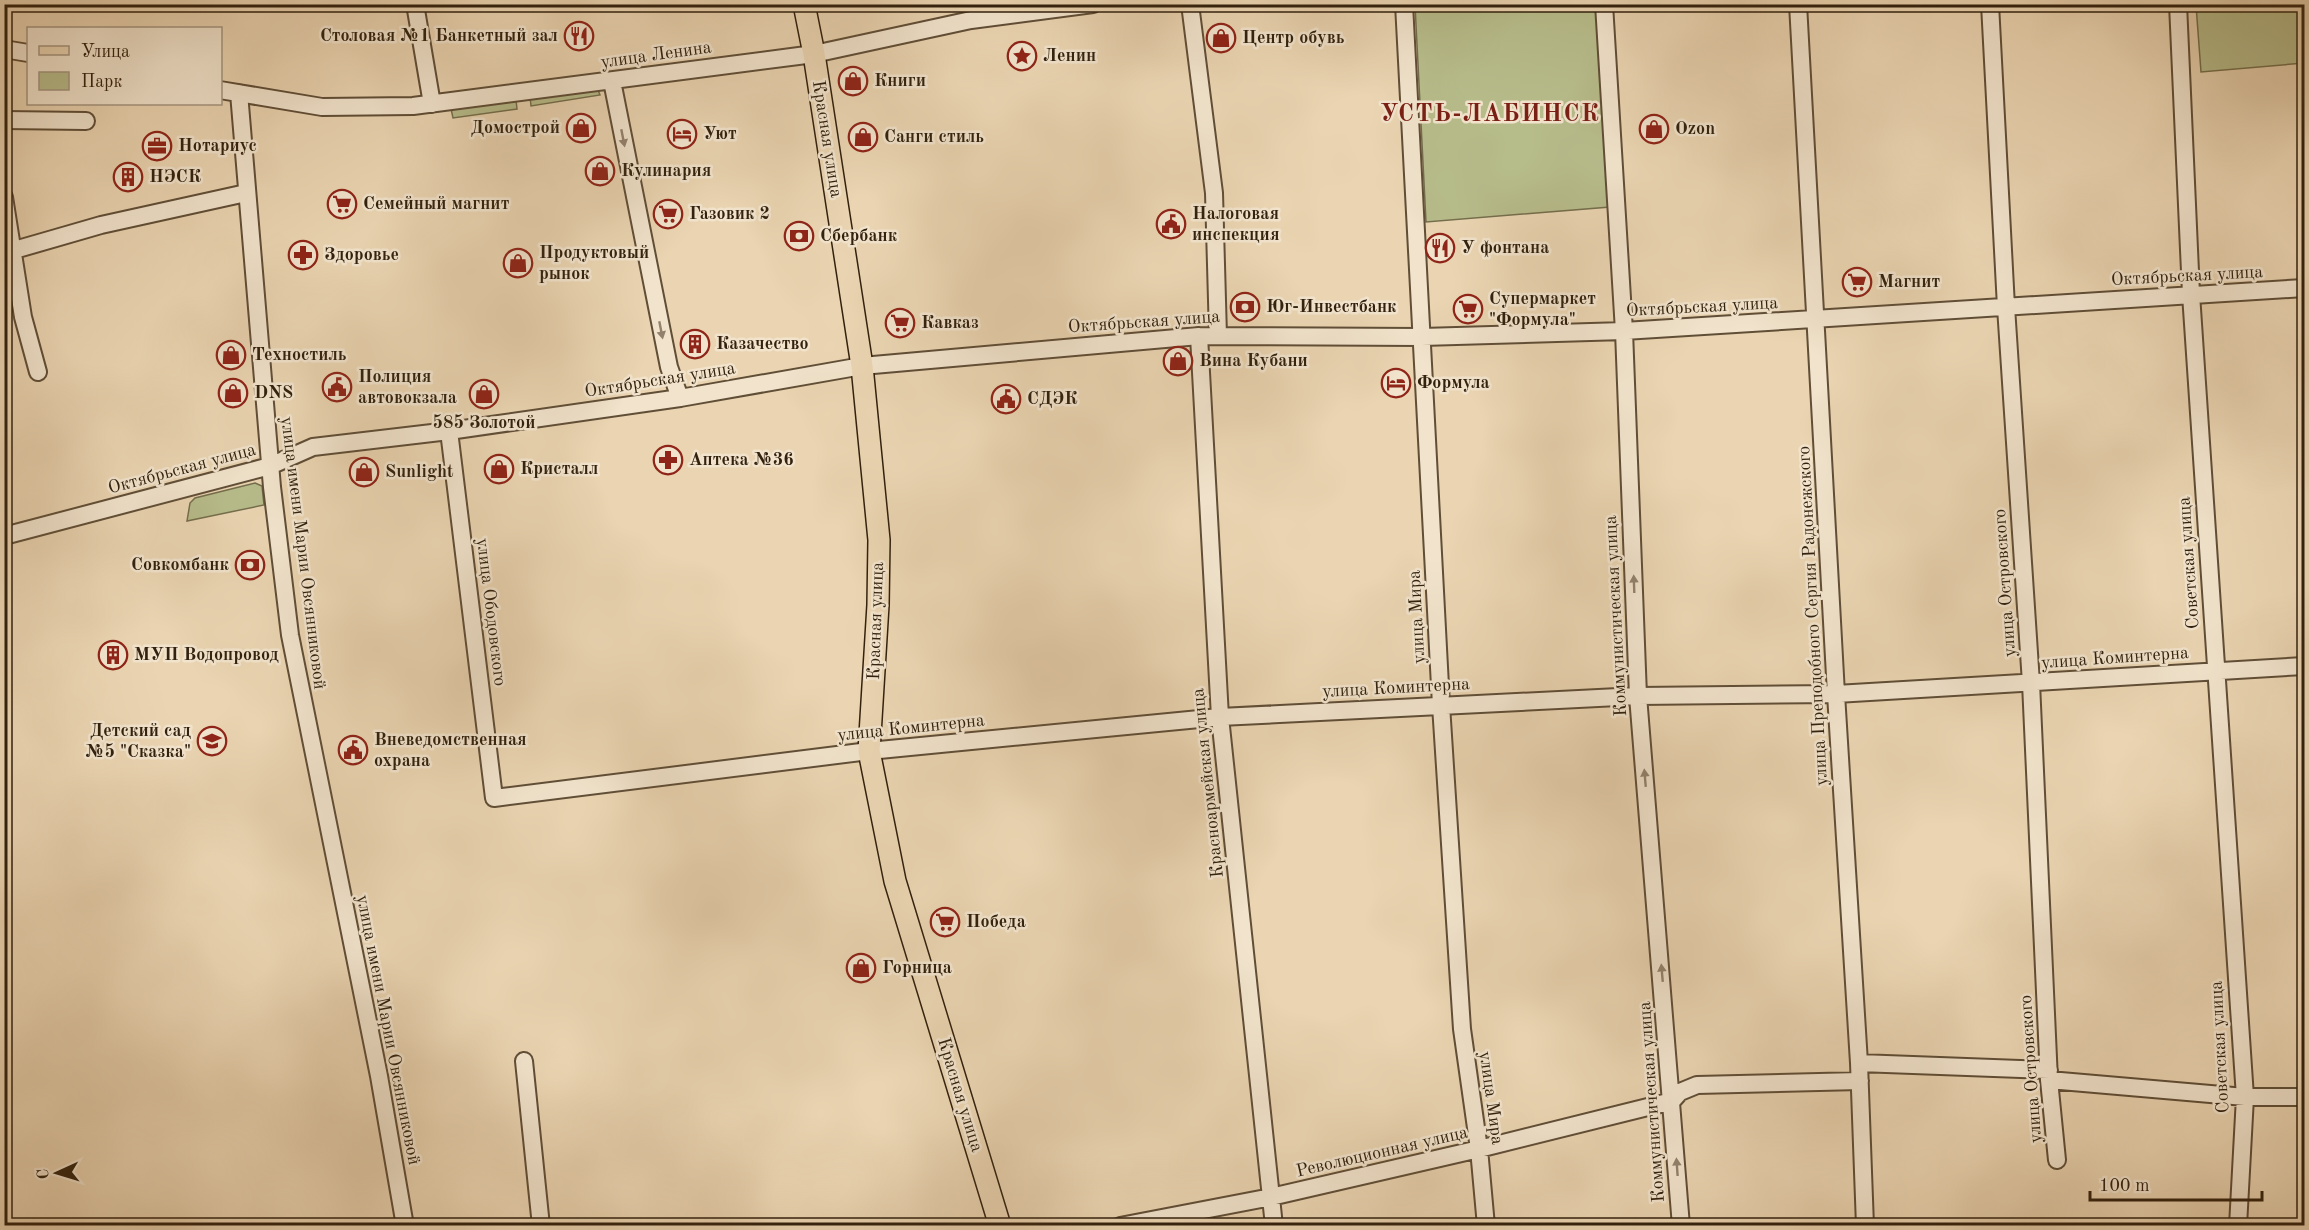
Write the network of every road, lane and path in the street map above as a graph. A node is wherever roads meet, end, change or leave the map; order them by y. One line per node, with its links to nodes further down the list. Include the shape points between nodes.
1 (415, 4): 16 (street)
2 (804, 4): 12 (main road, Красная улица)
3 (1093, 4): 12 (street, улица Ленина, via 971,20)
4 (1190, 4): 28 (street, via 1215,193)
5 (1404, 4): 29 (street, улица Мира)
6 (1604, 4): 26 (street, Коммунистическая улица)
7 (1798, 4): 25 (street, улица Преподобного Сергия Радонежского)
8 (1990, 4): 24 (street, улица Островского)
9 (2178, 4): 23 (street, Советская улица)
10 (4, 49): 11 (street)
11 (27, 53)
12 (814, 54): 13 (street, улица Ленина); 30 (main road, Красная улица)
13 (612, 81): 16 (street, улица Ленина); 32 (street, one-way to 32, via 669,367)
14 (222, 90): 15 (street, улица Ленина)
15 (238, 93): 16 (street, улица Ленина, via 322,107); 19 (street, улица имени Марии Овсянниковой)
16 (432, 104)
17 (4, 120): 18 (street)
18 (86, 121)
19 (246, 193): 21 (street, via 100,225); 34 (street, улица имени Марии Овсянниковой)
20 (4, 197): 21 (street)
21 (9, 252): 31 (street)
22 (2304, 288): 23 (street, Октябрьская улица)
23 (2191, 294): 24 (street, Октябрьская улица); 37 (street, Советская улица)
24 (2006, 307): 25 (street, Октябрьская улица); 38 (street, улица Островского)
25 (1816, 319): 26 (street, Октябрьская улица); 39 (street, улица Преподобного Сергия Радонежского)
26 (1624, 331): 29 (street, Октябрьская улица); 40 (street, Коммунистическая улица, one-way to 26)
27 (1199, 336): 28 (street, Октябрьская улица); 30 (street, Октябрьская улица); 42 (street, Красноармейская улица)
28 (1218, 336): 29 (street, Октябрьская улица)
29 (1422, 337): 41 (street, улица Мира)
30 (862, 366): 32 (street, Октябрьская улица); 43 (main road, Красная улица, via 879,540)
31 (38, 372)
32 (680, 398): 33 (street, Октябрьская улица)
33 (449, 431): 34 (street, Октябрьская улица, via 314,447); 44 (street, улица Ободовского)
34 (270, 466): 35 (street, Октябрьская улица); 55 (street, улица имени Марии Овсянниковой, via 290,635 377,1065)
35 (4, 536)
36 (2304, 666): 37 (street, улица Коминтерна)
37 (2216, 671): 38 (street, улица Коминтерна); 49 (street, Советская улица)
38 (2031, 683): 39 (street, улица Коминтерна); 47 (street, улица Островского)
39 (1836, 694): 40 (street, улица Коминтерна); 46 (street, улица Преподобного Сергия Радонежского)
40 (1638, 696): 41 (street, улица Коминтерна); 51 (street, Коммунистическая улица, one-way to 40)
41 (1441, 705): 42 (street, улица Коминтерна); 52 (street, улица Мира, via 1462,1029)
42 (1220, 717): 43 (street, улица Коминтерна); 54 (street, Красноармейская улица)
43 (869, 751): 44 (street, улица Коминтерна); 57 (main road, Красная улица, via 896,880)
44 (494, 798)
45 (524, 1061): 56 (street)
46 (1859, 1063): 47 (street); 48 (street, улица Преподобного Сергия Радонежского)
47 (2049, 1075): 49 (street); 53 (street, улица Островского)
48 (1860, 1081): 51 (street, Революционная улица, via 1697,1085 1680,1092); 62 (street, улица Преподобного Сергия Радонежского)
49 (2245, 1096): 50 (street); 63 (street, Советская улица)
50 (2304, 1097)
51 (1672, 1101): 52 (street, Революционная улица); 61 (street, Коммунистическая улица, one-way to 51)
52 (1479, 1149): 54 (street, Революционная улица); 60 (street, улица Мира)
53 (2057, 1160)
54 (1271, 1197): 58 (street, Революционная улица); 59 (street, Красноармейская улица)
55 (405, 1226)
56 (541, 1226)
57 (1000, 1226)
58 (1120, 1226)
59 (1274, 1226)
60 (1486, 1226)
61 (1681, 1226)
62 (1864, 1226)
63 (2238, 1226)

